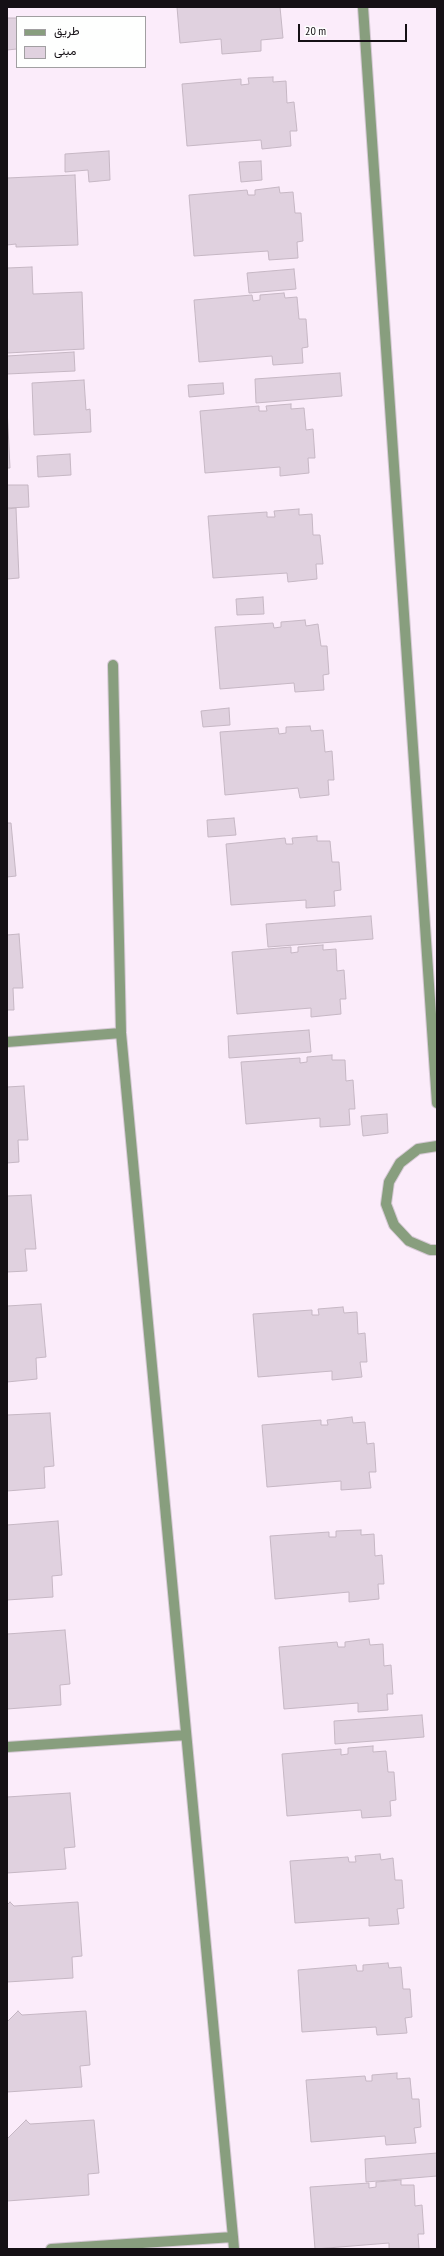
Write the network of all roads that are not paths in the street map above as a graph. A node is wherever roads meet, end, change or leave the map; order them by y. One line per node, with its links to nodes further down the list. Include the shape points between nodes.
1 (363, 7): 5 (street)
2 (113, 665): 3 (street)
3 (121, 1033): 4 (street); 8 (street)
4 (7, 1042)
5 (437, 1103)
6 (437, 1146): 7 (street, via 418,1149 400,1163 389,1182 386,1204 394,1225 409,1241 430,1250)
7 (437, 1250)
8 (186, 1735): 9 (street); 10 (street)
9 (7, 1747)
10 (233, 2237): 11 (street); 12 (street)
11 (51, 2249)
12 (234, 2249)

